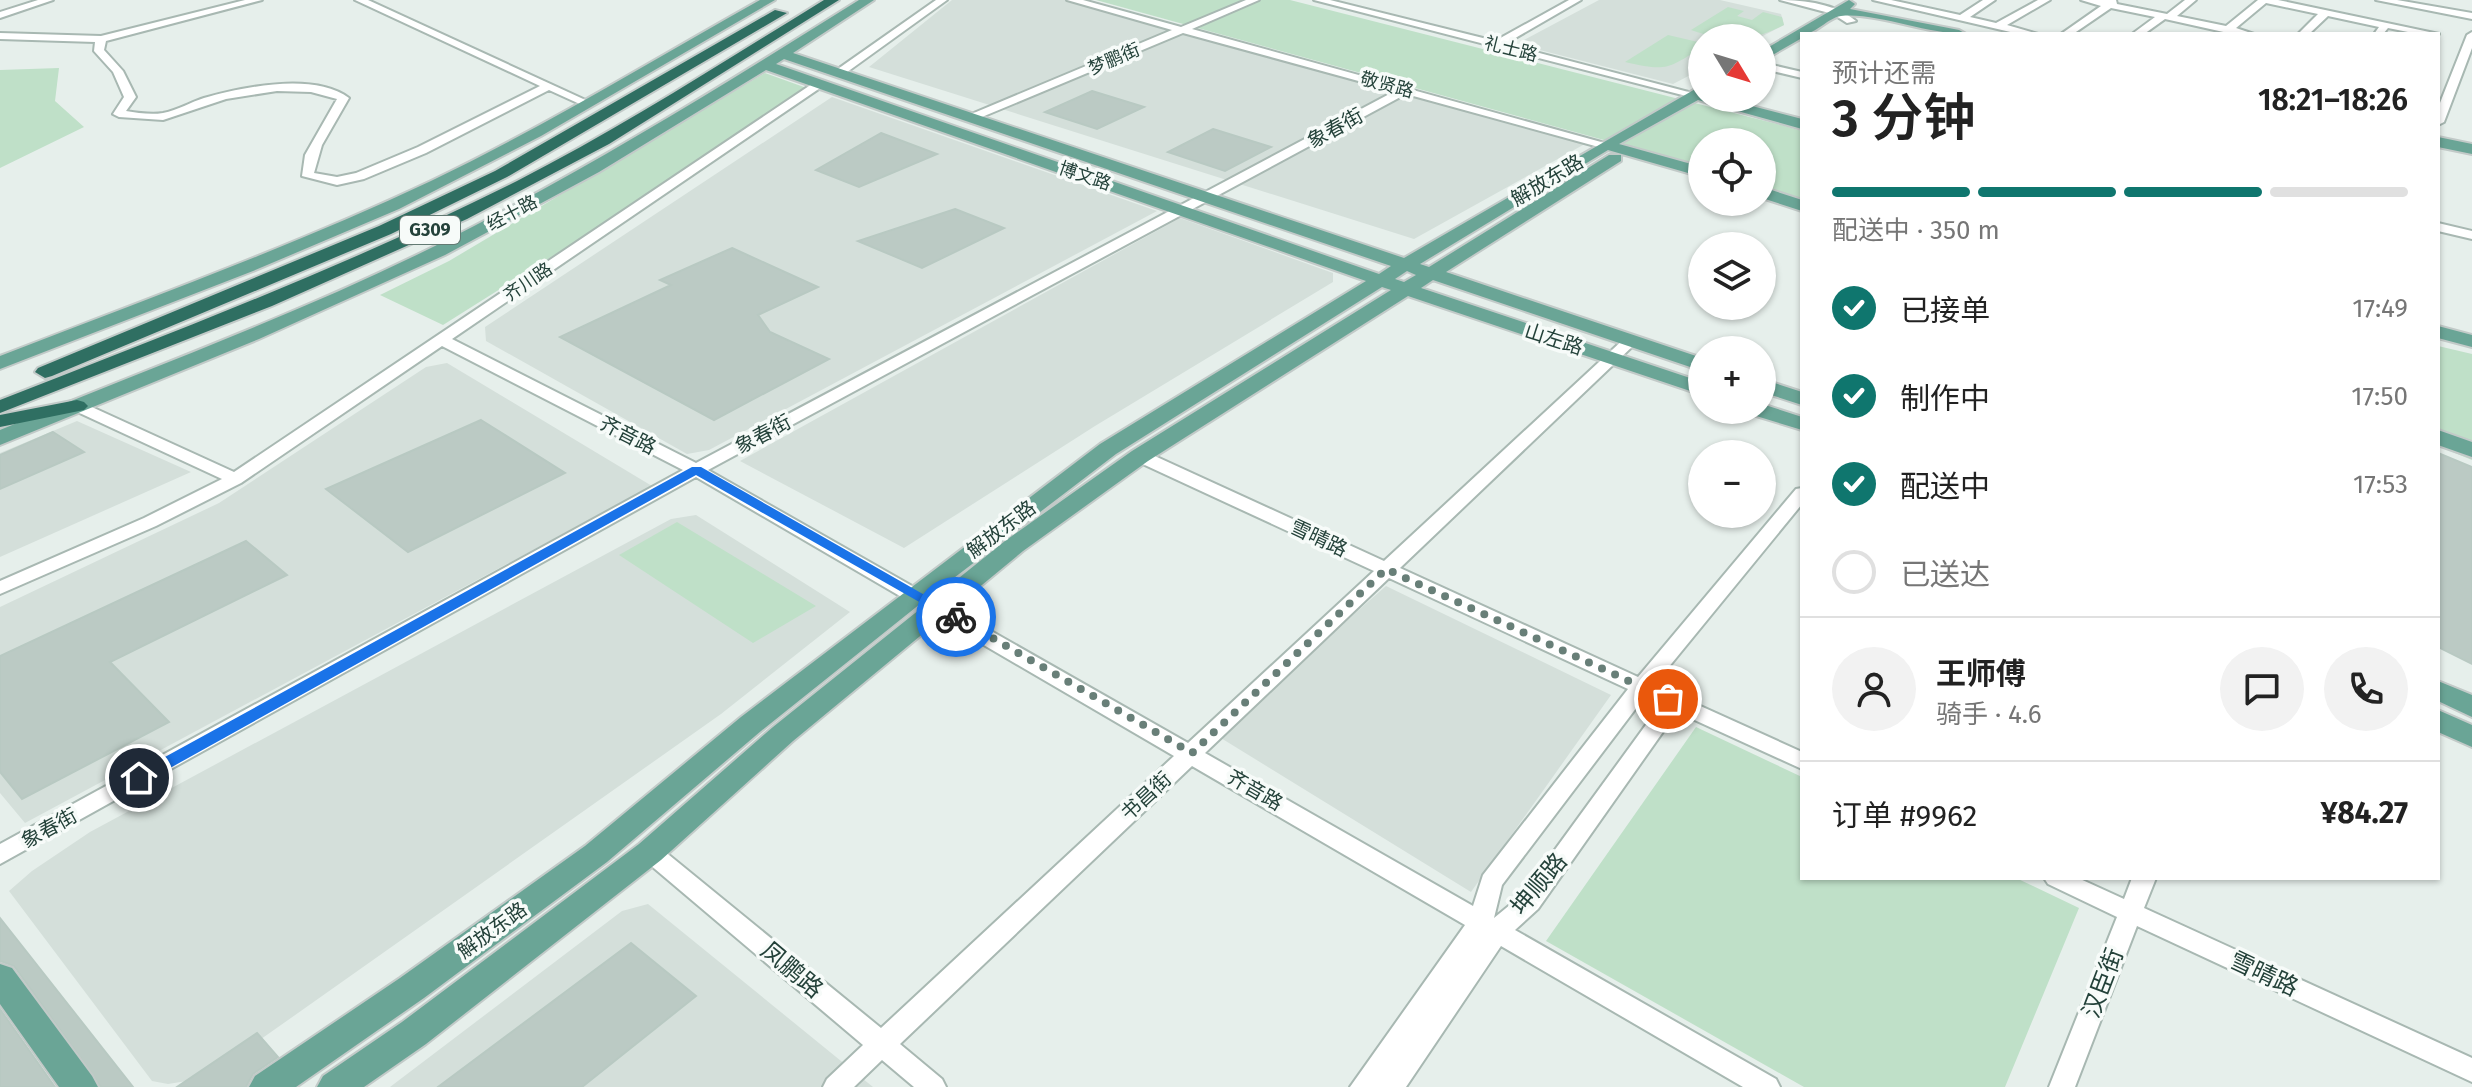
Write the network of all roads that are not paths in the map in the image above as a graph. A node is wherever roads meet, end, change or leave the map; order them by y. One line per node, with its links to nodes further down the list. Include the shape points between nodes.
1 (48, 0): 24 (street)
2 (257, 0): 44 (street)
3 (360, 0): 58 (street)
4 (769, 0): 61 (main road)
5 (802, 0): 91 (highway, 经十路 / G309, via 501,174 356,242)
6 (833, 0): 95 (highway, 经十路 / G309, via 528,182 409,241)
7 (868, 0): 47 (main road, 经十路)
8 (942, 0): 53 (street)
9 (1072, 0): 31 (street, 敬贤路)
10 (1254, 0): 31 (street, 梦鹏街)
11 (1319, 0): 46 (street, 礼士路)
12 (1576, 0): 46 (street)
13 (1785, 0): 22 (street)
14 (1878, 0): 25 (main road); 28 (street)
15 (1990, 0): 28 (street)
16 (2045, 0): 30 (street)
17 (2086, 0): 21 (street)
18 (2191, 0): 27 (street)
19 (2264, 0): 23 (street); 38 (street)
20 (2381, 0): 26 (street)
21 (2112, 2): 27 (street); 36 (street)
22 (1836, 12): 25 (main road); 32 (main road)
23 (2326, 12): 29 (street); 39 (street)
24 (0, 15)
25 (1852, 15): 33 (main road); 34 (main road)
26 (2472, 16)
27 (2166, 17): 37 (street); 38 (street)
28 (1962, 18): 30 (street)
29 (2386, 25): 40 (street); 41 (street)
30 (1998, 26): 35 (street)
31 (1183, 30): 59 (street, 敬贤路); 65 (street, 梦鹏街)
32 (1810, 32)
33 (1908, 32)
34 (1948, 32)
35 (2024, 32)
36 (2069, 32)
37 (2140, 32)
38 (2232, 32)
39 (2305, 32)
40 (2379, 32)
41 (2425, 32)
42 (2472, 35): 55 (street)
43 (0, 36): 44 (street)
44 (101, 39): 58 (street, via 99,51 118,71 130,97 119,114 167,115 212,99 286,88 318,87 343,98 307,164 308,176 337,181 409,156)
45 (1800, 39): 49 (main road)
46 (1496, 45): 60 (street, 礼士路)
47 (782, 54): 51 (main road, 经十路); 53 (main road, 博文路)
48 (1800, 54): 50 (main road)
49 (1776, 58)
50 (1776, 62)
51 (764, 65): 57 (main road, 博文路); 94 (main road, 经十路, via 633,147 498,221 343,296)
52 (1776, 69): 54 (street)
53 (839, 73): 65 (main road, 博文路)
54 (1800, 75)
55 (2457, 75): 56 (street); 66 (street)
56 (2472, 78)
57 (819, 84): 78 (main road, 博文路); 84 (street, 齐川路)
58 (549, 86): 61 (street)
59 (1405, 90): 71 (street, 敬贤路); 75 (street, 象春街)
60 (1688, 93)
61 (586, 103): 89 (main road, via 392,206)
62 (1688, 105): 71 (main road, 解放东路)
63 (1688, 109): 73 (main road, 解放东路)
64 (1759, 112): 67 (main road, 礼士路)
65 (973, 117): 75 (main road, 博文路)
66 (2440, 117)
67 (1800, 123)
68 (2440, 134): 69 (main road)
69 (2472, 141)
70 (2440, 142): 72 (main road)
71 (1606, 145): 73 (main road, 敬贤路); 82 (main road, 解放东路)
72 (2472, 149)
73 (1628, 150): 74 (main road, 敬贤路); 81 (main road, 解放东路)
74 (1688, 168)
75 (1210, 196): 78 (street, 象春街); 82 (main road, 博文路)
76 (1776, 197): 77 (main road)
77 (1800, 205)
78 (1183, 210): 82 (main road, 博文路); 103 (street, 象春街)
79 (2440, 227): 80 (street)
80 (2472, 235)
81 (1432, 272): 82 (main road, 山左路); 85 (main road, 山左路)
82 (1399, 278): 87 (main road, 山左路); 102 (main road, 解放东路); 108 (main road, 解放东路, via 1200,390 1108,449)
83 (2440, 333): 86 (main road)
84 (443, 340): 103 (street, 齐音路); 104 (street, 齐川路)
85 (1631, 340): 87 (street, 书昌街); 88 (main road, 山左路)
86 (2472, 341)
87 (1612, 358): 90 (main road, 山左路); 106 (street, 书昌街)
88 (1688, 360)
89 (0, 363)
90 (1688, 384)
91 (0, 389)
92 (1776, 390): 93 (main road)
93 (1800, 398)
94 (77, 406): 97 (highway); 99 (main road, 经十路); 104 (street)
95 (0, 407)
96 (1776, 415): 98 (main road)
97 (0, 421)
98 (1800, 423)
99 (0, 438)
100 (2440, 438): 101 (main road)
101 (2472, 450)
102 (1140, 456): 106 (street, 雪晴路); 108 (main road, 解放东路)
103 (696, 470): 108 (street, 齐音路); 117 (street, 象春街)
104 (235, 479): 107 (street, 齐川路)
105 (1800, 495): 109 (street, 坤顺路)
106 (1386, 569): 109 (street, 雪晴路); 114 (street, 书昌街)
107 (0, 588)
108 (927, 600): 114 (street, 齐音路); 116 (main road, 解放东路); 126 (main road, 解放东路, via 751,724 596,854)
109 (1641, 687): 115 (street, 雪晴路); 121 (street, 坤顺路, via 1491,882); 121 (street, 坤顺路, via 1668,710 1530,902)
110 (2440, 691): 111 (main road)
111 (2472, 707)
112 (2440, 721): 113 (main road)
113 (2472, 737)
114 (1192, 753): 121 (street, 齐音路); 123 (street, 书昌街)
115 (1800, 760)
116 (650, 852): 123 (street, 凤鹏路); 127 (main road, 解放东路)
117 (0, 855)
118 (2060, 880): 120 (street, 雪晴路)
119 (2143, 880): 120 (street, 汉臣街)
120 (2131, 913): 124 (street, 雪晴路); 133 (street, 汉臣街)
121 (1489, 927): 130 (street, 坤顺路); 131 (street, 坤顺路); 132 (street, 齐音路)
122 (0, 978): 125 (main road)
123 (882, 1044): 128 (street, 书昌街); 129 (street, 凤鹏路)
124 (2472, 1070)
125 (80, 1087)
126 (267, 1087)
127 (335, 1087)
128 (836, 1087)
129 (933, 1087)
130 (1363, 1087)
131 (1391, 1087)
132 (1767, 1087)
133 (2062, 1087)

